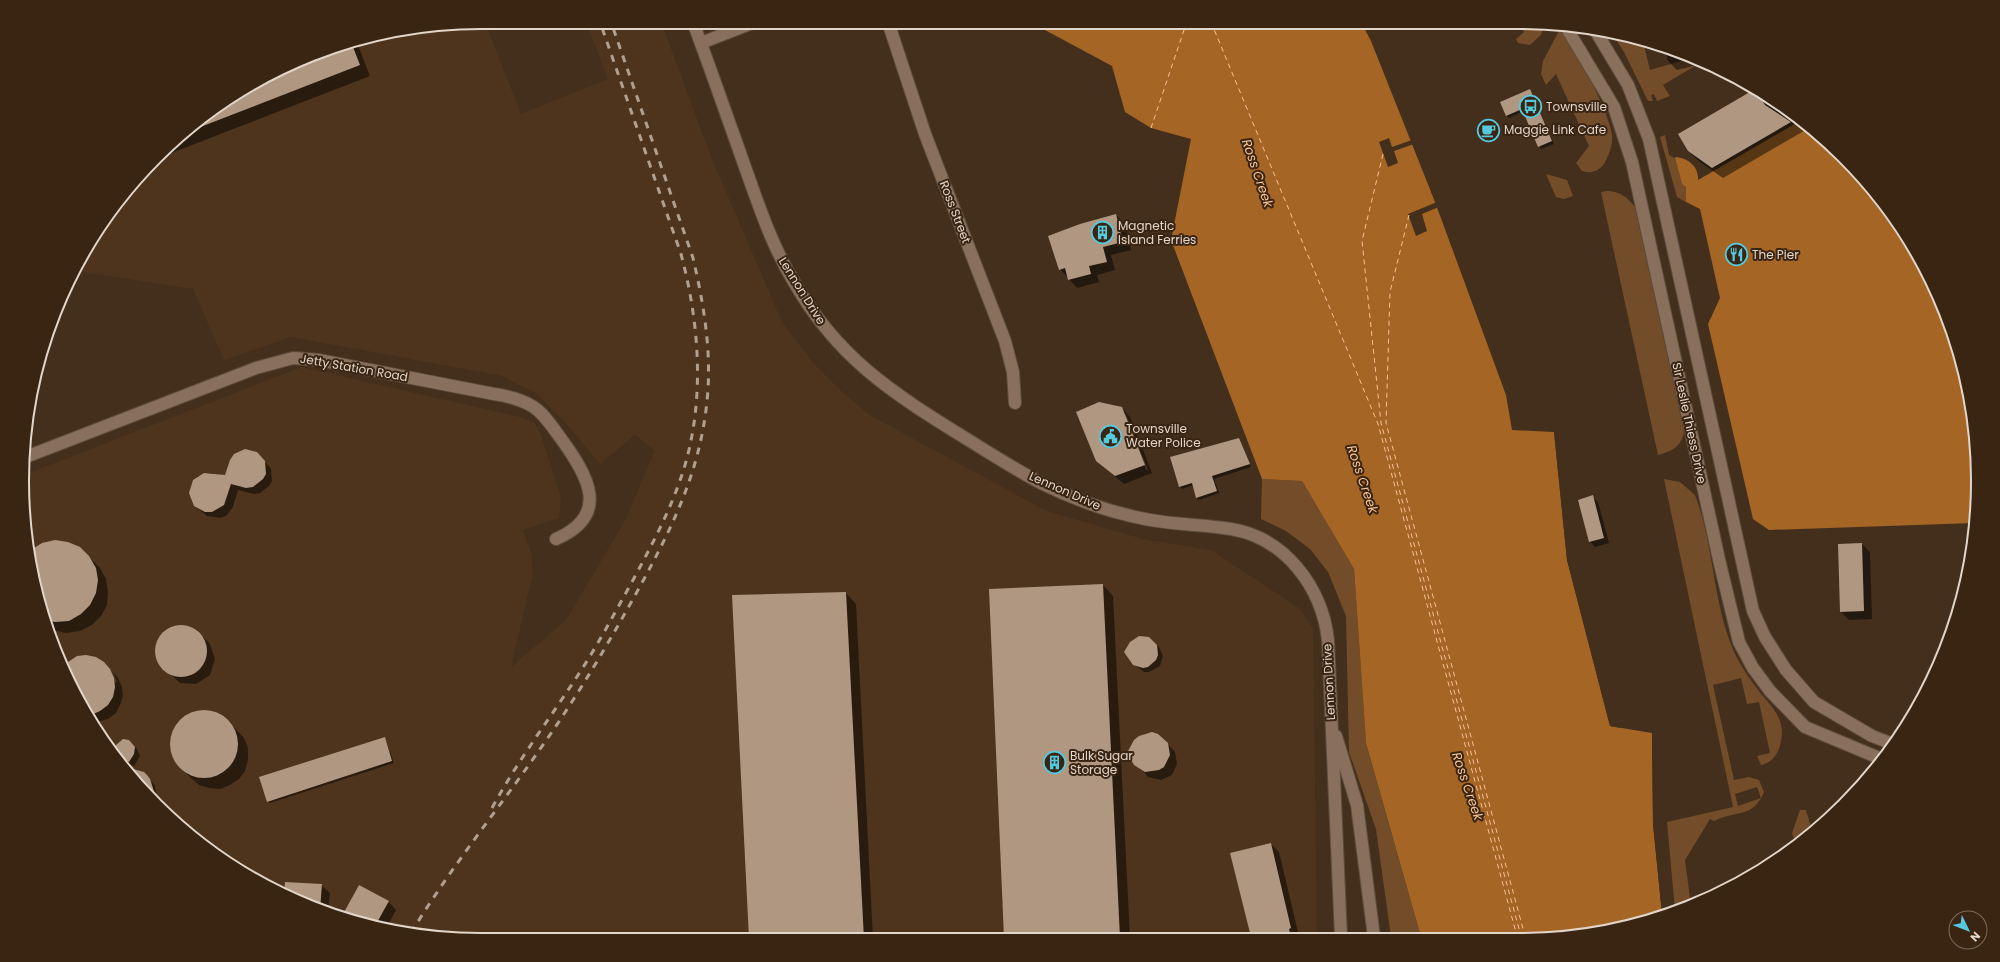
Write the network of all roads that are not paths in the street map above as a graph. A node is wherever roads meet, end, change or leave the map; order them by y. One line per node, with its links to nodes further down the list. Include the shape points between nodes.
1 (696, 29): 6 (street, Lennon Drive)
2 (738, 29): 6 (street)
3 (890, 29): 7 (street, Ross Street, via 925,134 1006,341 1014,372)
4 (1569, 32): 12 (street, Sir Leslie Thiess Drive, via 1614,107 1632,162 1739,642 1753,668 1770,691 1805,726)
5 (1599, 37): 11 (street, Sir Leslie Thiess Drive, via 1628,85 1649,139 1753,612 1786,670 1814,702 1872,736)
6 (701, 44): 10 (street, Lennon Drive, via 761,212 780,257 810,307 846,351 901,398 1050,487 1091,504 1145,519 1240,531 1264,540 1284,554 1312,586 1323,613 1328,640)
7 (1015, 404)
8 (30, 455): 9 (street, Jetty Station Road, via 256,368 292,358 314,359 494,394 521,400 533,406 578,462 589,488 588,506 582,520 576,528)
9 (556, 539)
10 (1331, 721): 13 (street, Lennon Drive); 14 (street, via 1357,805)
11 (1888, 742)
12 (1877, 757)
13 (1341, 933)
14 (1373, 933)

